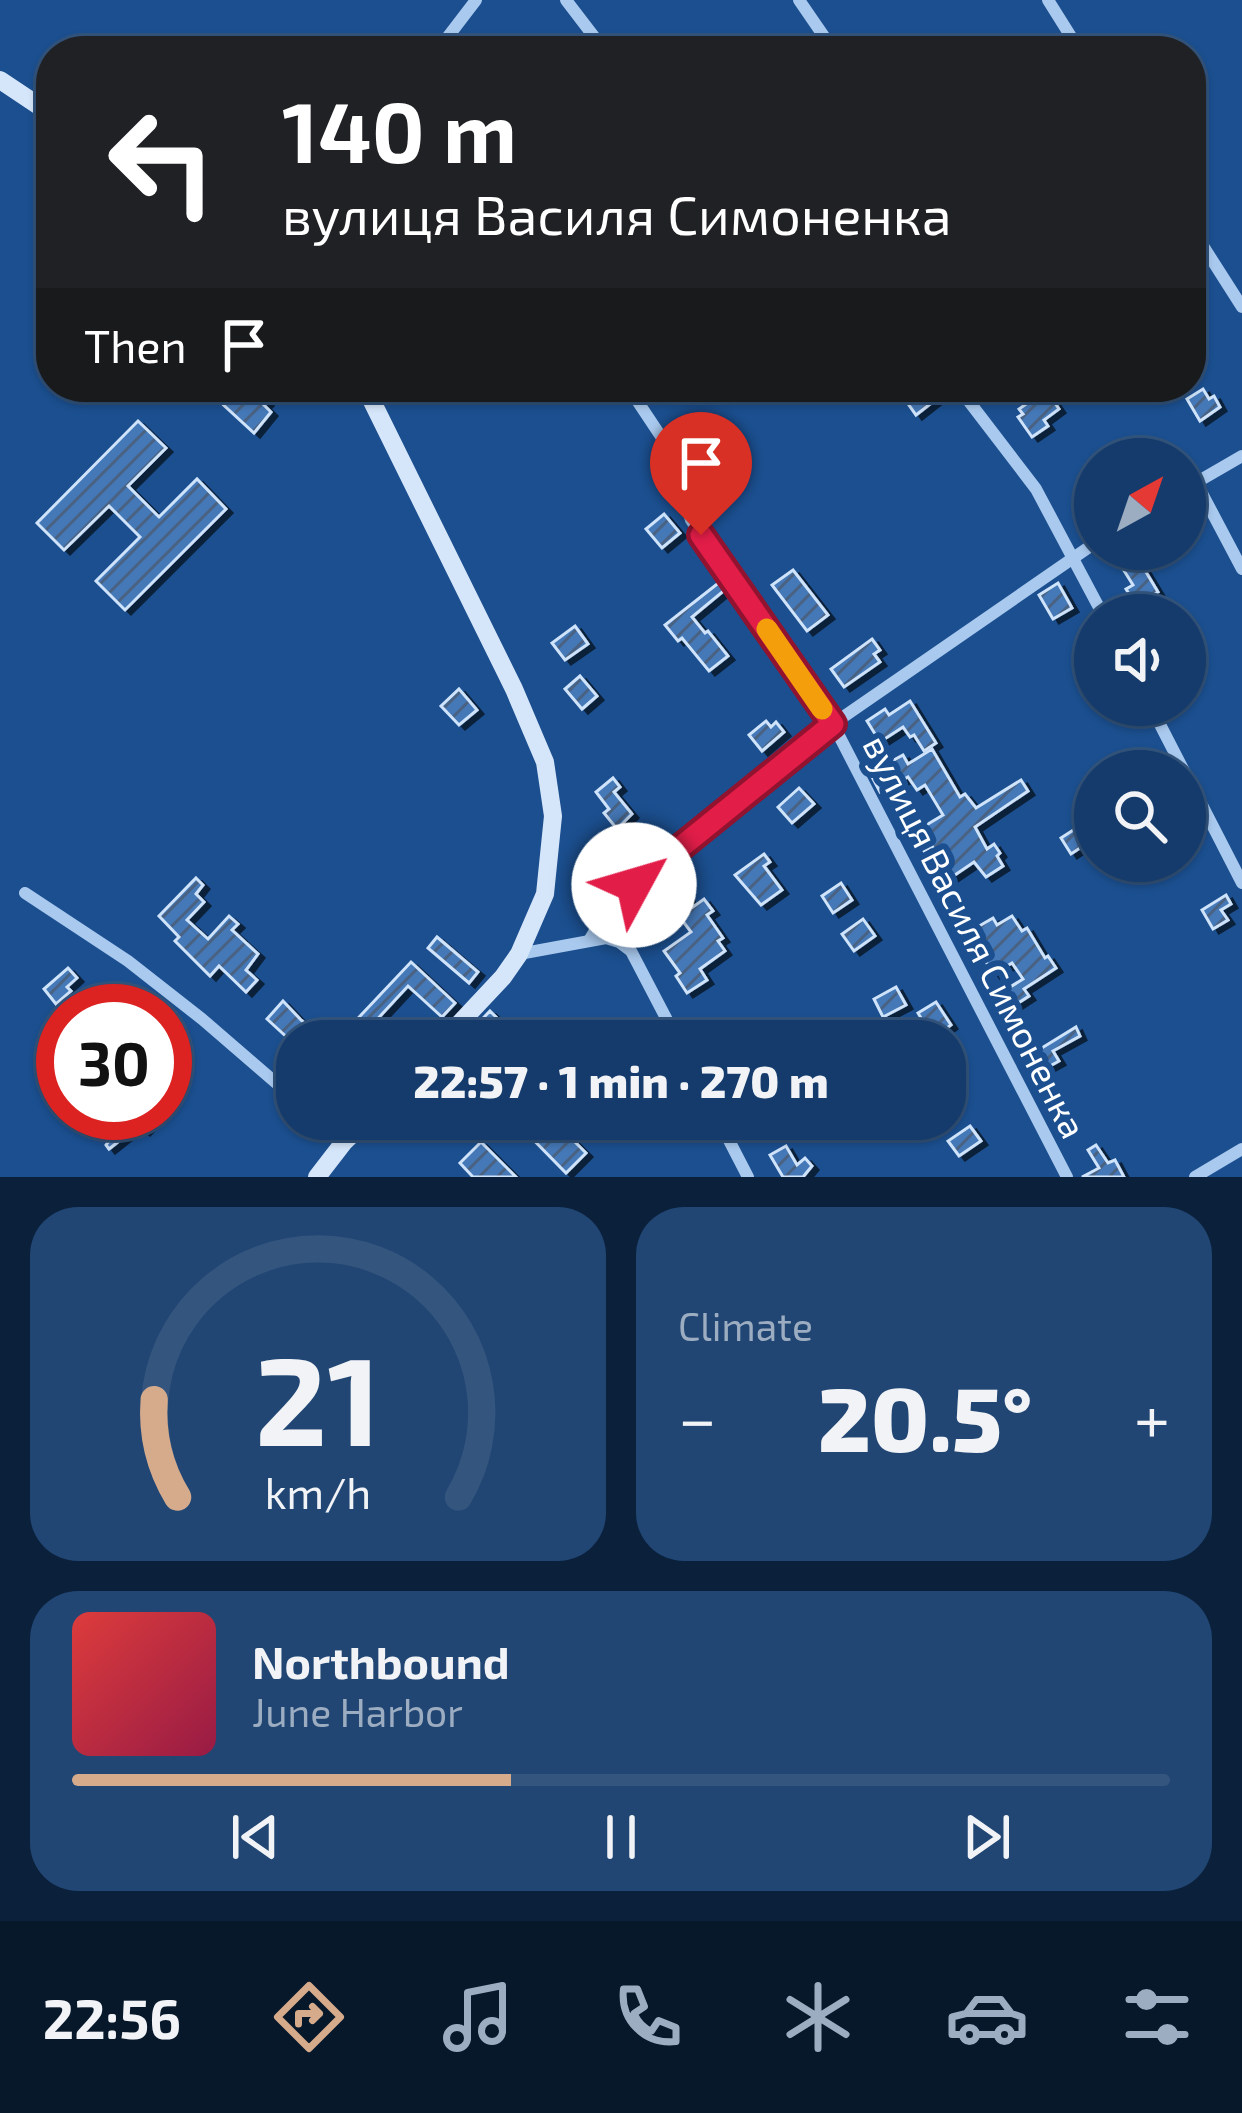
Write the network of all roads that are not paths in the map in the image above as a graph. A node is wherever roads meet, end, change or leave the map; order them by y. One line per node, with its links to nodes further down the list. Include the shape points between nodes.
1 (476, 0): 5 (street)
2 (566, 0): 6 (street)
3 (799, 0): 7 (street)
4 (1048, 0): 8 (street)
5 (448, 36)
6 (594, 36)
7 (824, 36)
8 (1071, 36)
9 (0, 80): 10 (street)
10 (36, 104)
11 (1206, 251): 12 (street)
12 (1242, 307)
13 (372, 402): 27 (street, via 545,761 553,816 545,894)
14 (638, 402): 22 (street, вулиця Василя Симоненка, via 691,480 692,520)
15 (969, 402): 19 (street, via 1036,489)
16 (1242, 456): 17 (street)
17 (1206, 476)
18 (1206, 510): 20 (street)
19 (1072, 556): 21 (street); 22 (street)
20 (1242, 569)
21 (1092, 594)
22 (833, 724): 26 (street, via 609,907); 37 (street, вулиця Василя Симоненка)
23 (1206, 813): 24 (street)
24 (1242, 884)
25 (25, 893): 30 (street, via 128,961)
26 (590, 939): 27 (street); 29 (street, via 631,951)
27 (520, 954): 28 (street)
28 (463, 1020)
29 (667, 1020)
30 (276, 1083)
31 (342, 1140): 33 (street)
32 (729, 1140): 36 (street)
33 (344, 1142): 35 (street)
34 (1242, 1149): 38 (street)
35 (317, 1177)
36 (748, 1177)
37 (1067, 1177)
38 (1196, 1177)

